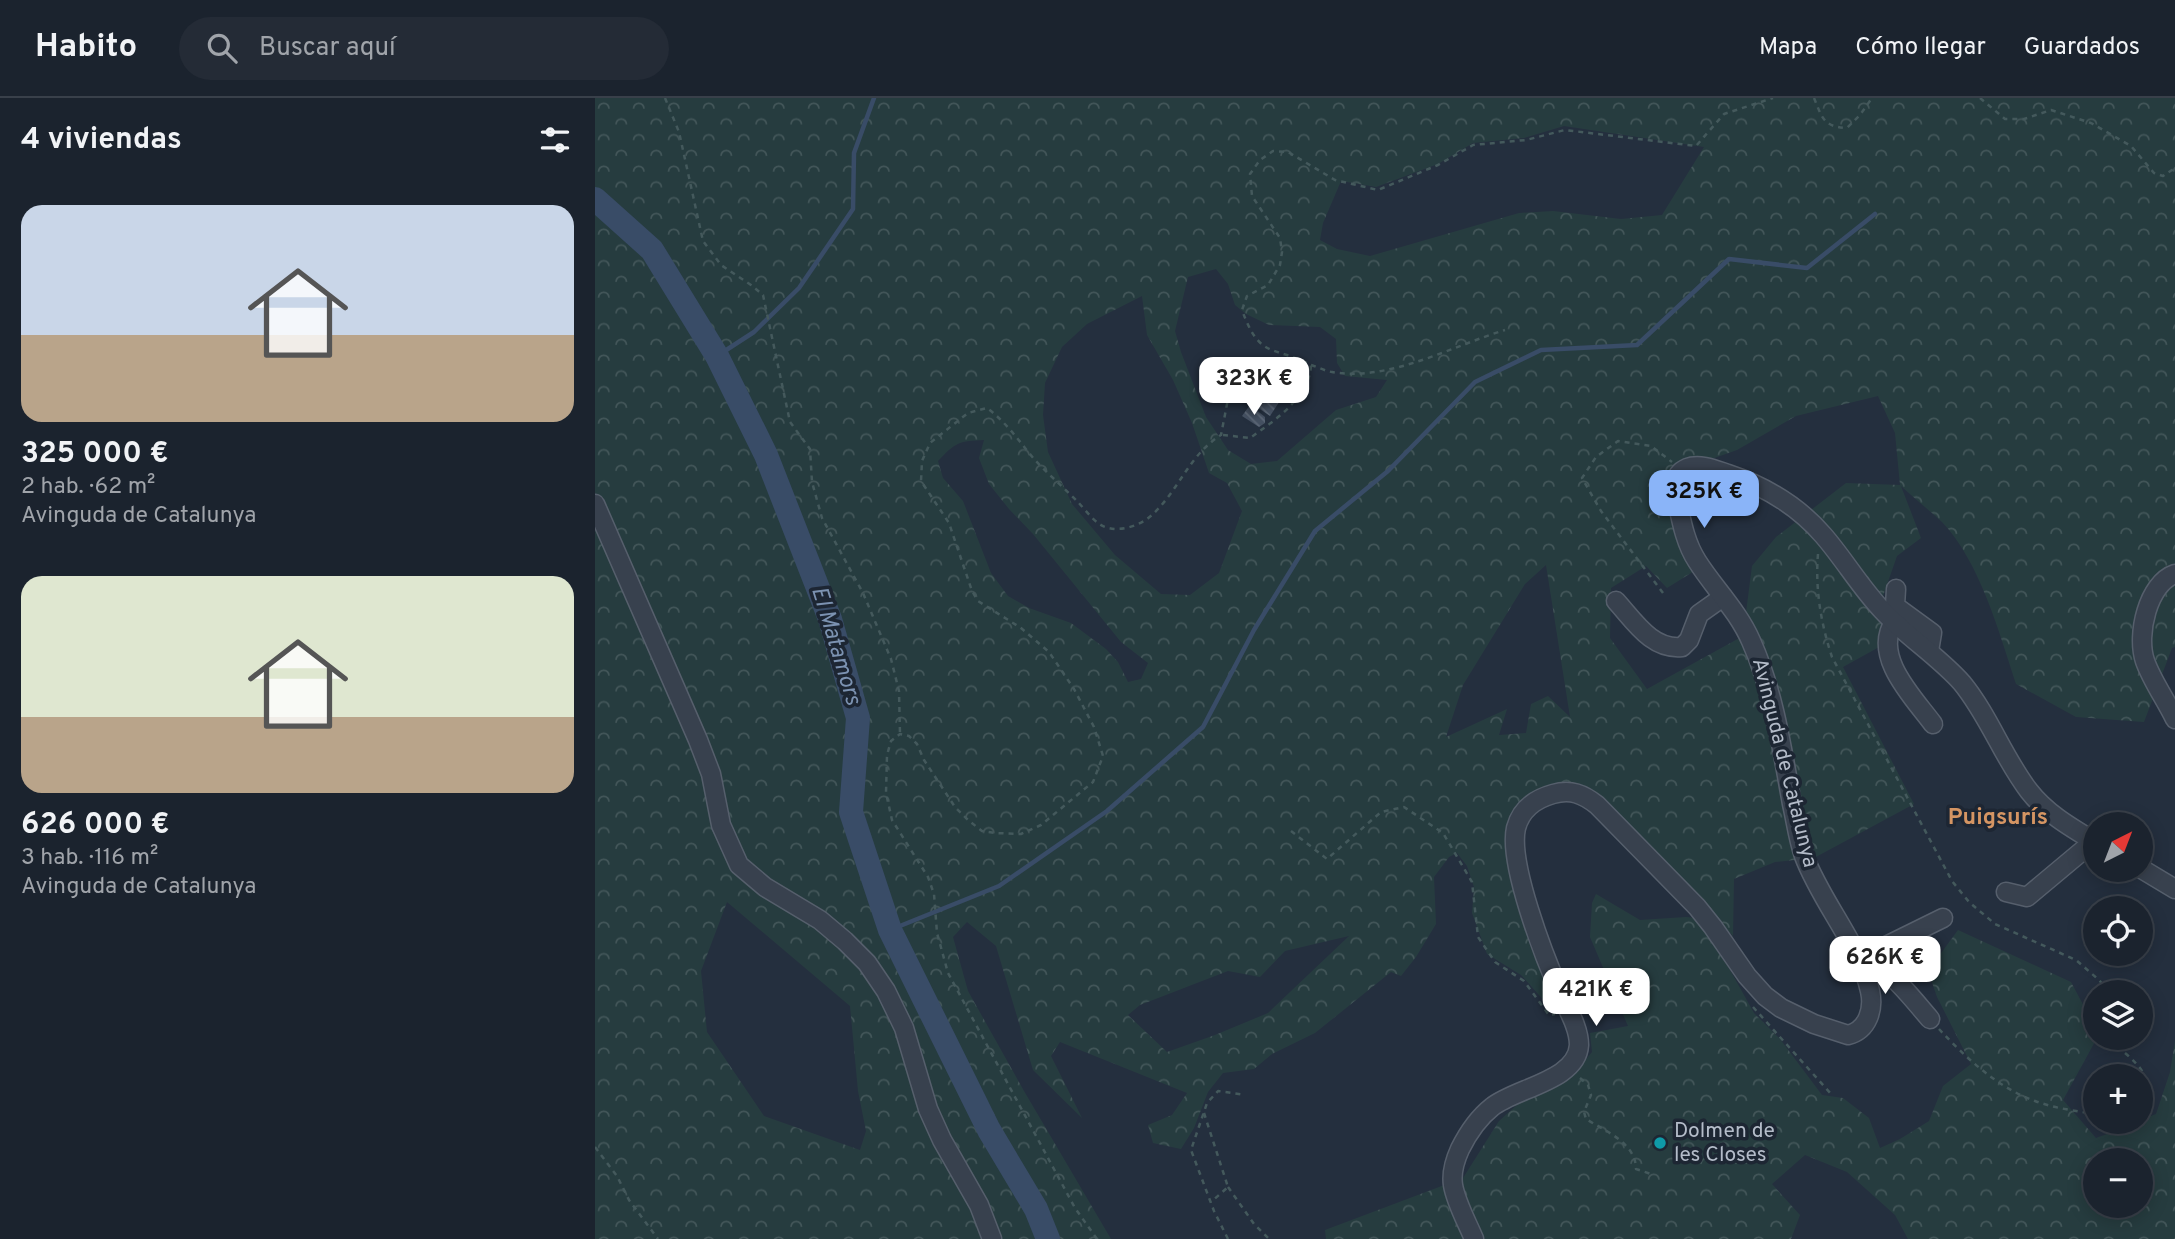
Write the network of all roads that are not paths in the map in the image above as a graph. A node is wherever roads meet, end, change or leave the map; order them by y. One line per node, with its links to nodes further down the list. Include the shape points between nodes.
1 (595, 504): 18 (street, via 698,740 711,774 721,824 739,865 845,941 887,991 904,1028 928,1109)
2 (2175, 574): 8 (street, via 2152,594 2142,639 2145,662)
3 (1896, 589): 7 (street, via 1895,606 1931,633)
4 (1723, 597): 5 (street, via 1699,614 1682,647 1670,648 1653,641); 6 (street, Avinguda de Catalunya, via 1687,541 1674,486 1683,470 1695,466 1754,484 1798,511 1822,533); 16 (street, Avinguda de Catalunya, via 1750,639 1768,690 1805,858)
5 (1616, 601)
6 (1894, 622): 7 (street); 9 (street, via 1888,656)
7 (1929, 651): 10 (street, via 1971,695 2029,791 2055,817)
8 (2175, 719)
9 (1933, 724)
10 (2083, 834)
11 (2083, 850): 14 (street, via 2027,897)
12 (2153, 876): 13 (street)
13 (2175, 889)
14 (2006, 892)
15 (1943, 918): 16 (street)
16 (1861, 957): 17 (street, via 1884,968); 19 (street, Avinguda de Catalunya, via 1870,991 1871,1010 1865,1024 1854,1033 1814,1024 1765,996 1677,886 1588,798 1562,792 1529,806 1517,825 1517,865 1579,1047 1574,1059 1553,1077 1492,1107 1463,1143 1453,1168 1453,1186)
17 (1930, 1019)
18 (992, 1239)
19 (1474, 1239)

